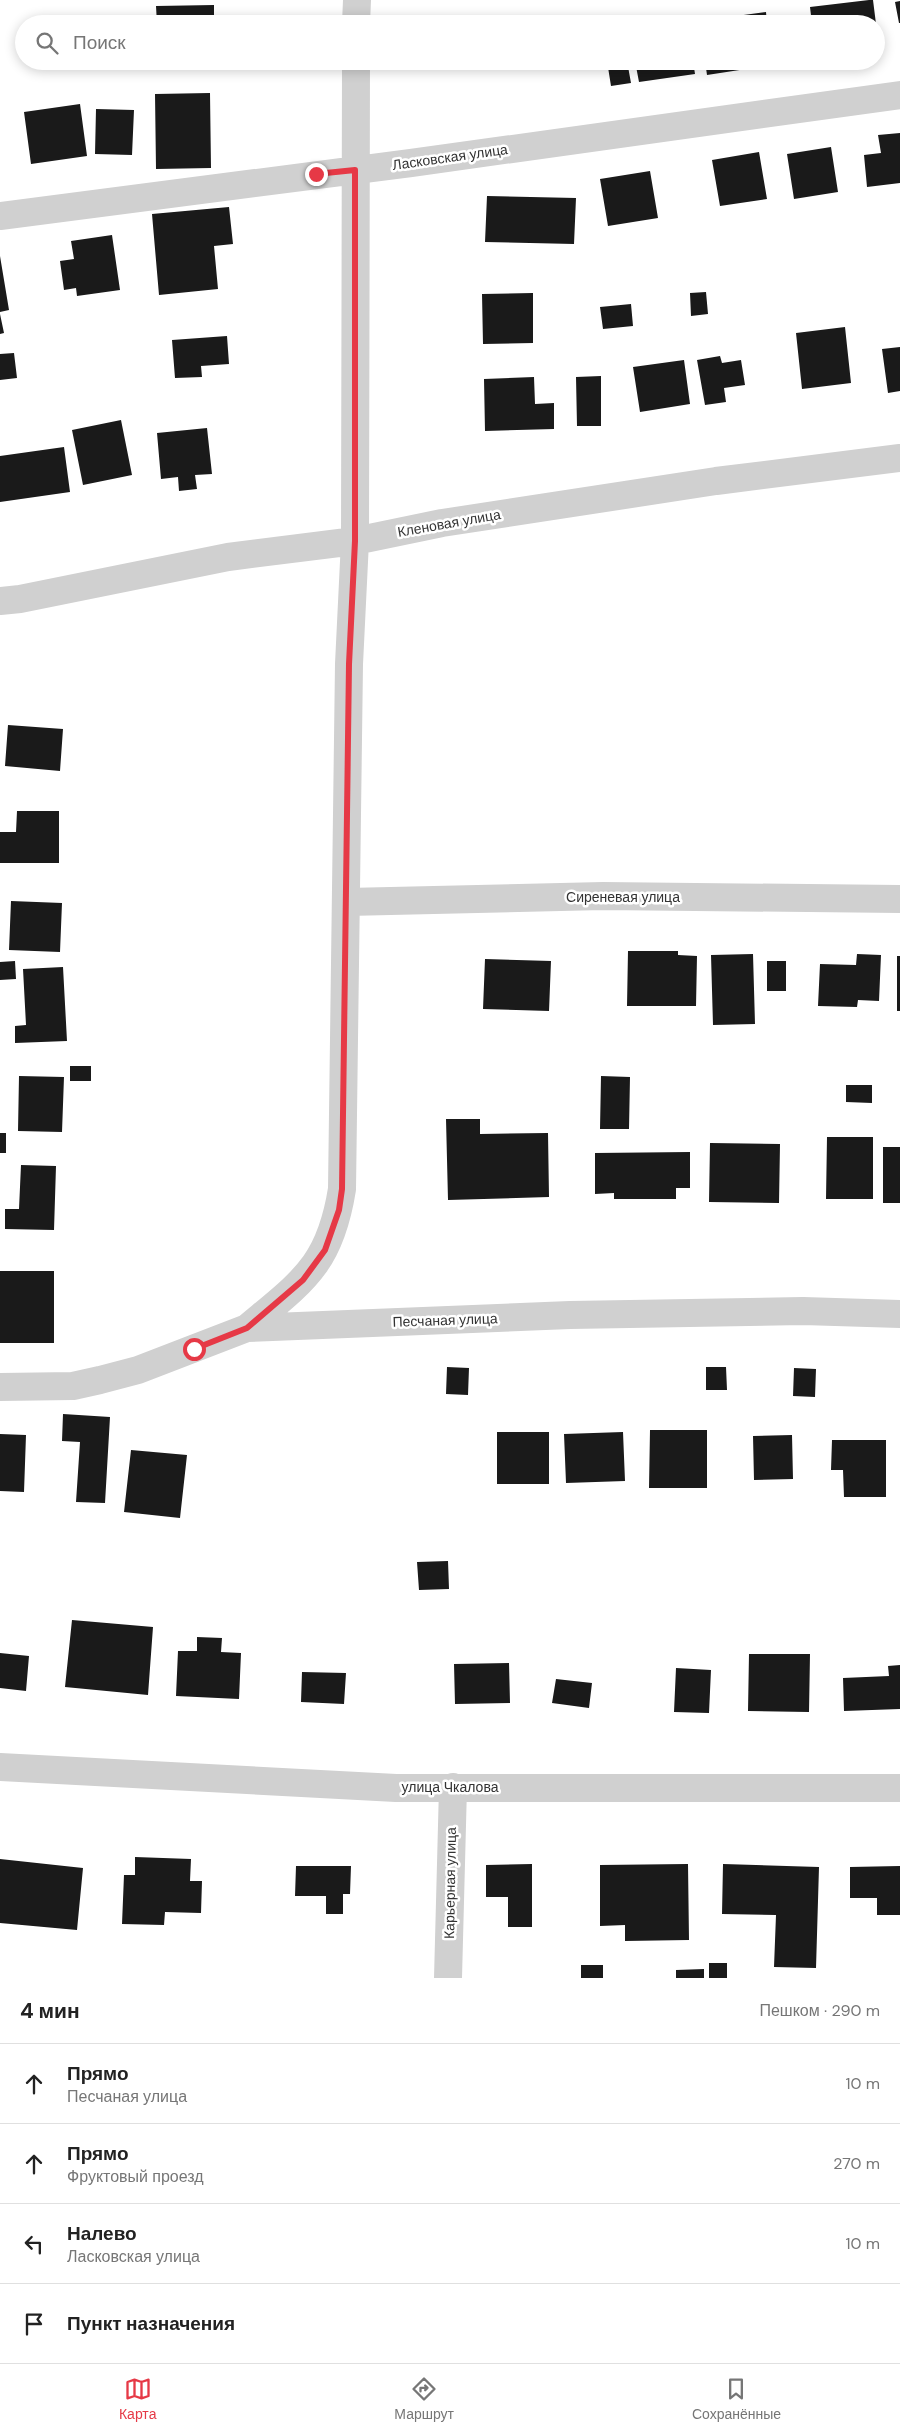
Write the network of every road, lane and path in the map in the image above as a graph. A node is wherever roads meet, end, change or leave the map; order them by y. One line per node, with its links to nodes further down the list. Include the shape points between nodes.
1 (357, 0): 2 (street)
2 (356, 15)
3 (356, 70): 5 (street)
4 (900, 95): 5 (street, Ласковская улица)
5 (355, 170): 6 (street, Ласковская улица); 8 (street)
6 (0, 216)
7 (900, 458): 8 (street, Кленовая улица, via 716,481 442,522)
8 (355, 541): 9 (street, Кленовая улица, via 228,557); 11 (street, via 349,664)
9 (7, 603)
10 (900, 899): 11 (street, Сиреневая улица, via 603,896)
11 (347, 902): 13 (street, via 344,1142 339,1210 325,1250 312,1270 290,1293)
12 (900, 1314): 13 (street, Песчаная улица, via 570,1315)
13 (247, 1328): 14 (street, Песчаная улица, via 138,1370 100,1380 73,1386)
14 (0, 1387)
15 (0, 1767): 16 (street, улица Чкалова, via 396,1788)
16 (453, 1787): 17 (street, улица Чкалова); 18 (street, Карьерная улица)
17 (900, 1788)
18 (448, 1978)

